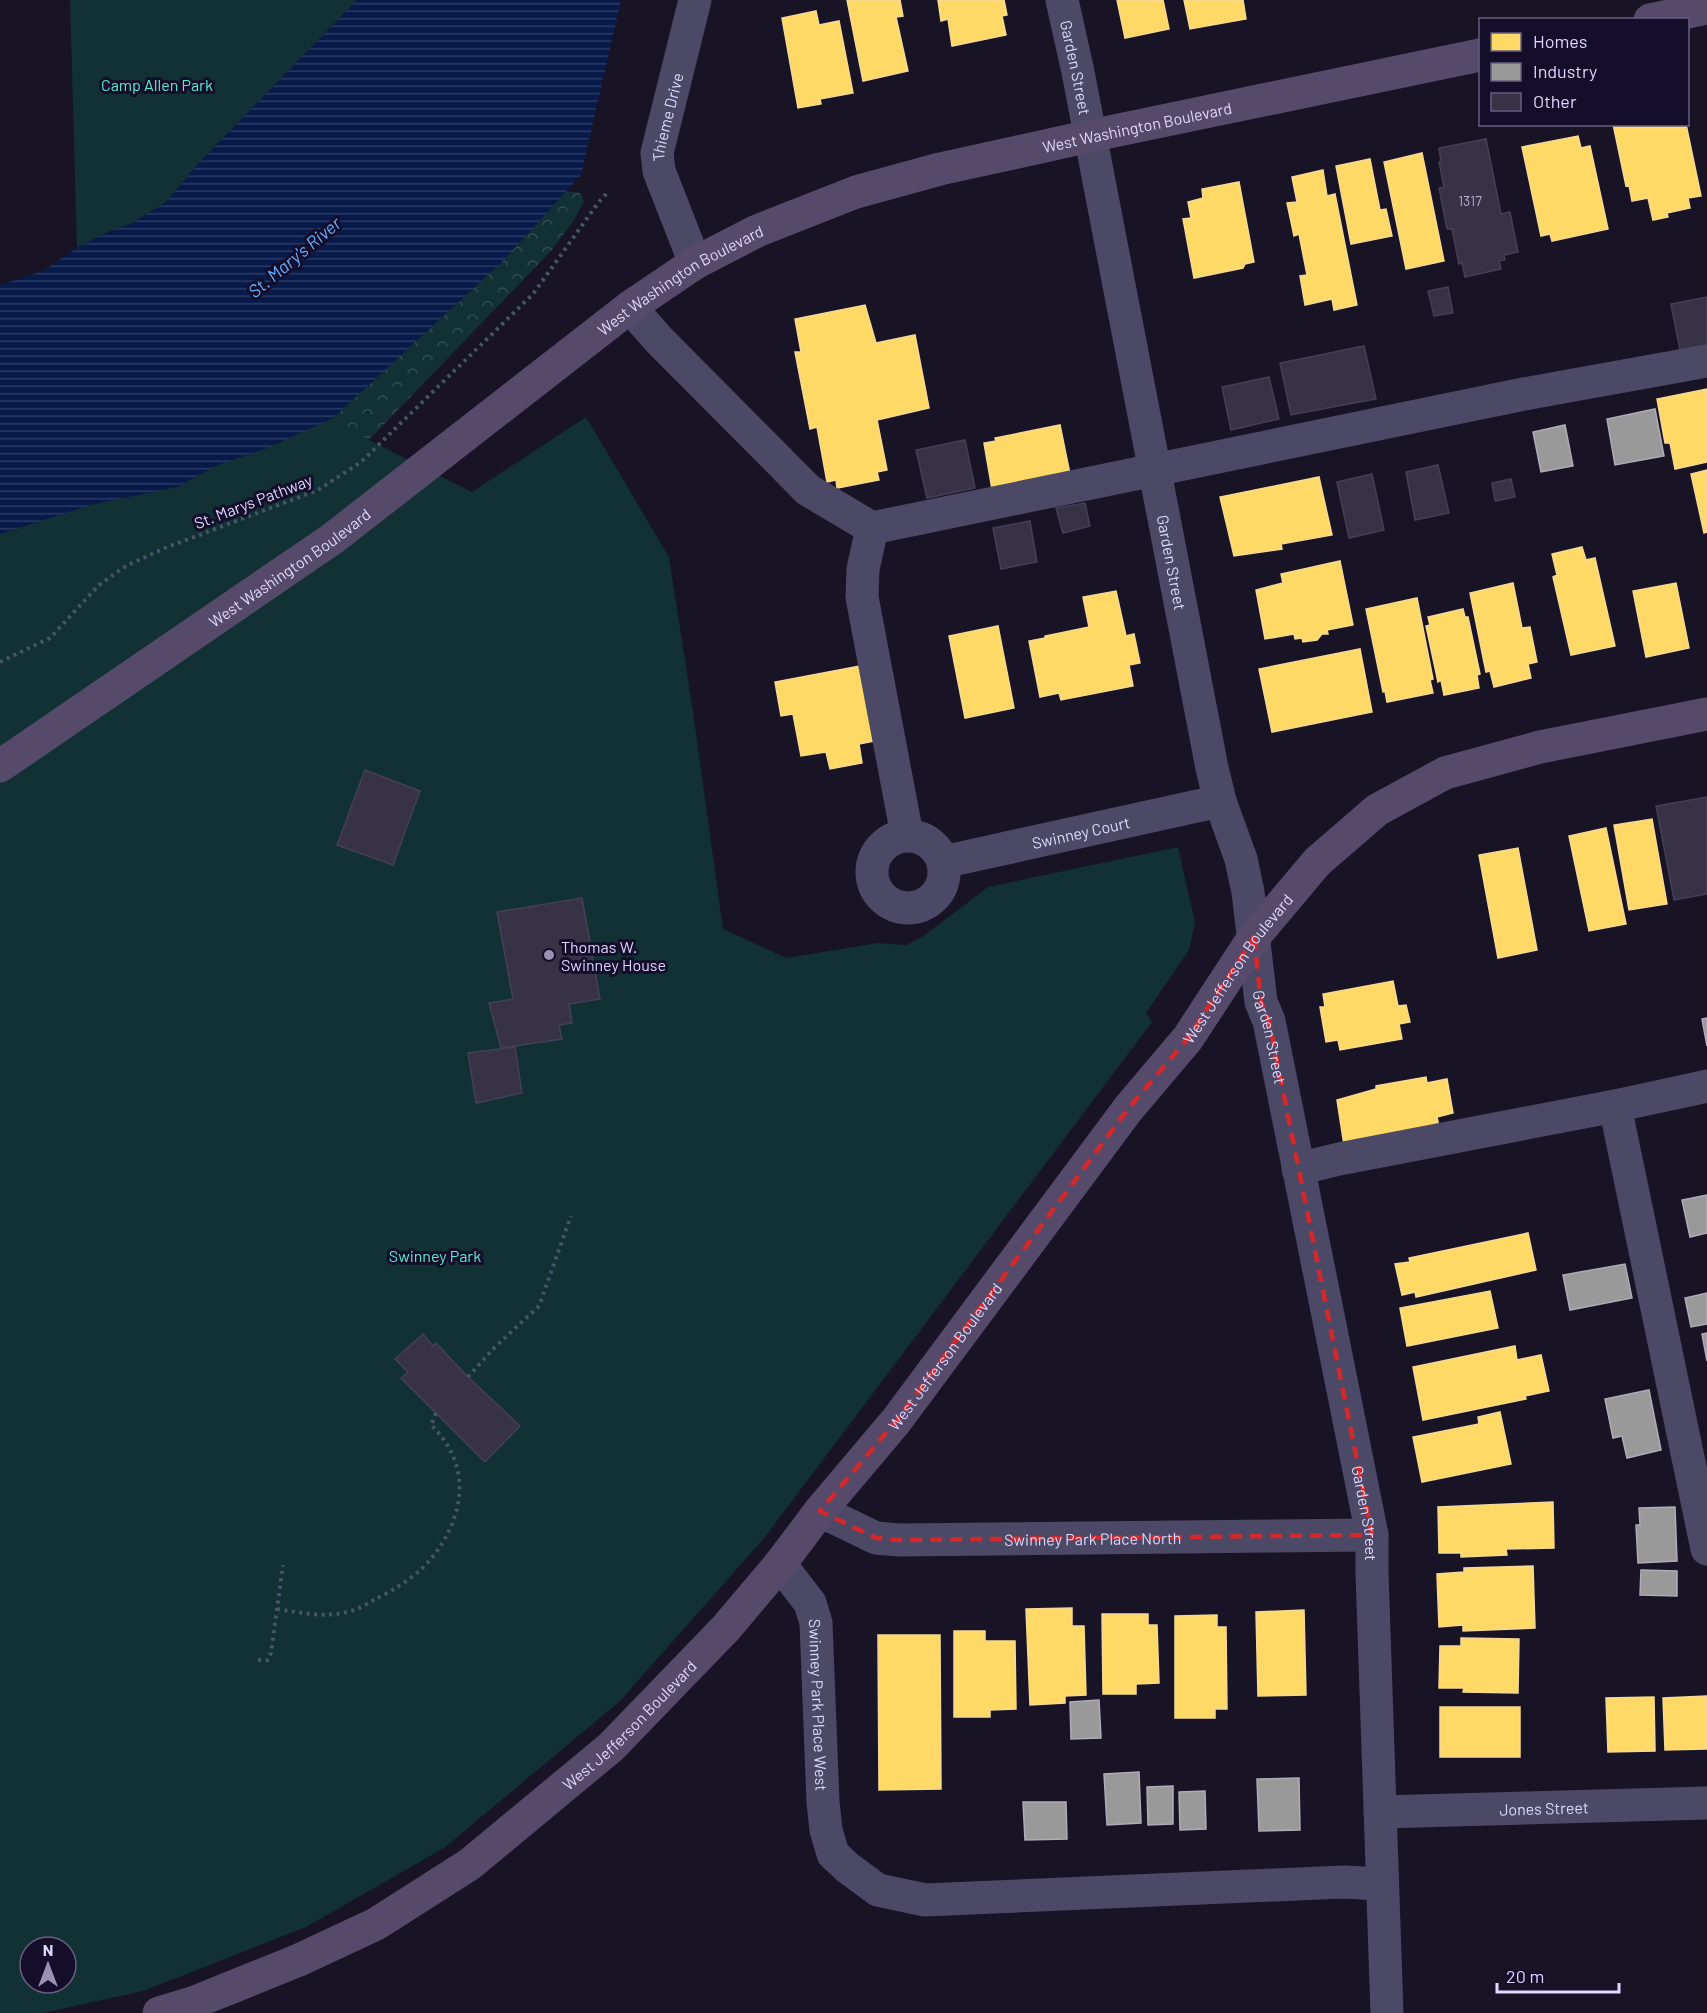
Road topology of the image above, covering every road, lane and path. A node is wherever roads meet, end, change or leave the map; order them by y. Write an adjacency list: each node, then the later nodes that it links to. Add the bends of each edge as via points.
1 (695, 0): 8 (street, Thieme Drive, via 657,153 659,171)
2 (1062, 0): 6 (street, Garden Street)
3 (1707, 8): 4 (main road)
4 (1660, 18)
5 (1479, 55): 6 (main road, West Washington Boulevard)
6 (1090, 136): 8 (main road, West Washington Boulevard, via 856,192 757,231); 11 (street, Garden Street)
7 (608, 192): 13 (path, St. Marys Pathway, via 533,294 362,462 318,490 126,566 99,585 50,638)
8 (694, 263): 9 (main road, West Washington Boulevard)
9 (630, 308): 12 (street, via 808,490); 15 (main road, West Washington Boulevard, via 332,539)
10 (1707, 361): 11 (street, via 1524,394)
11 (1156, 471): 12 (street); 16 (street, Garden Street)
12 (872, 528): 17 (street, via 863,569 862,597)
13 (0, 662)
14 (1707, 714): 19 (main road, West Jefferson Boulevard, via 1540,747 1445,773 1368,817 1317,862)
15 (0, 766)
16 (1220, 801): 18 (street, Swinney Court); 19 (street, Garden Street, via 1241,860)
17 (907, 835): 18 (street, via 930,843); 18 (street, via 884,843 876,853 871,876 881,897 902,908 926,904 942,886)
18 (943, 862)
19 (1254, 937): 22 (street, Garden Street, via 1261,1002 1269,1021); 26 (main road, West Jefferson Boulevard, via 1188,1038 1128,1109 896,1421)
20 (1707, 1086): 21 (street)
21 (1615, 1106): 22 (street); 28 (street)
22 (1298, 1169): 27 (street, Garden Street)
23 (571, 1216): 24 (path, via 539,1306)
24 (468, 1377)
25 (436, 1413): 31 (path, via 431,1425 451,1449 460,1485 458,1509 429,1562 393,1591 354,1610 324,1616)
26 (820, 1510): 27 (street, Swinney Park Place North, via 876,1538 899,1540); 29 (main road, West Jefferson Boulevard)
27 (1372, 1535): 34 (street, Garden Street)
28 (1707, 1549)
29 (780, 1564): 35 (street, Swinney Park Place West, via 810,1604 816,1623 823,1802 833,1854 878,1890 925,1900 1343,1882); 36 (main road, West Jefferson Boulevard, via 726,1628 611,1747 470,1864 376,1924 299,1960)
30 (284, 1565): 31 (path)
31 (277, 1609): 32 (path, via 271,1653 268,1660)
32 (258, 1660)
33 (1707, 1803): 34 (street, Jones Street)
34 (1380, 1812): 35 (street, Garden Street)
35 (1381, 1884): 37 (street, Garden Street)
36 (159, 2013)
37 (1387, 2013)

